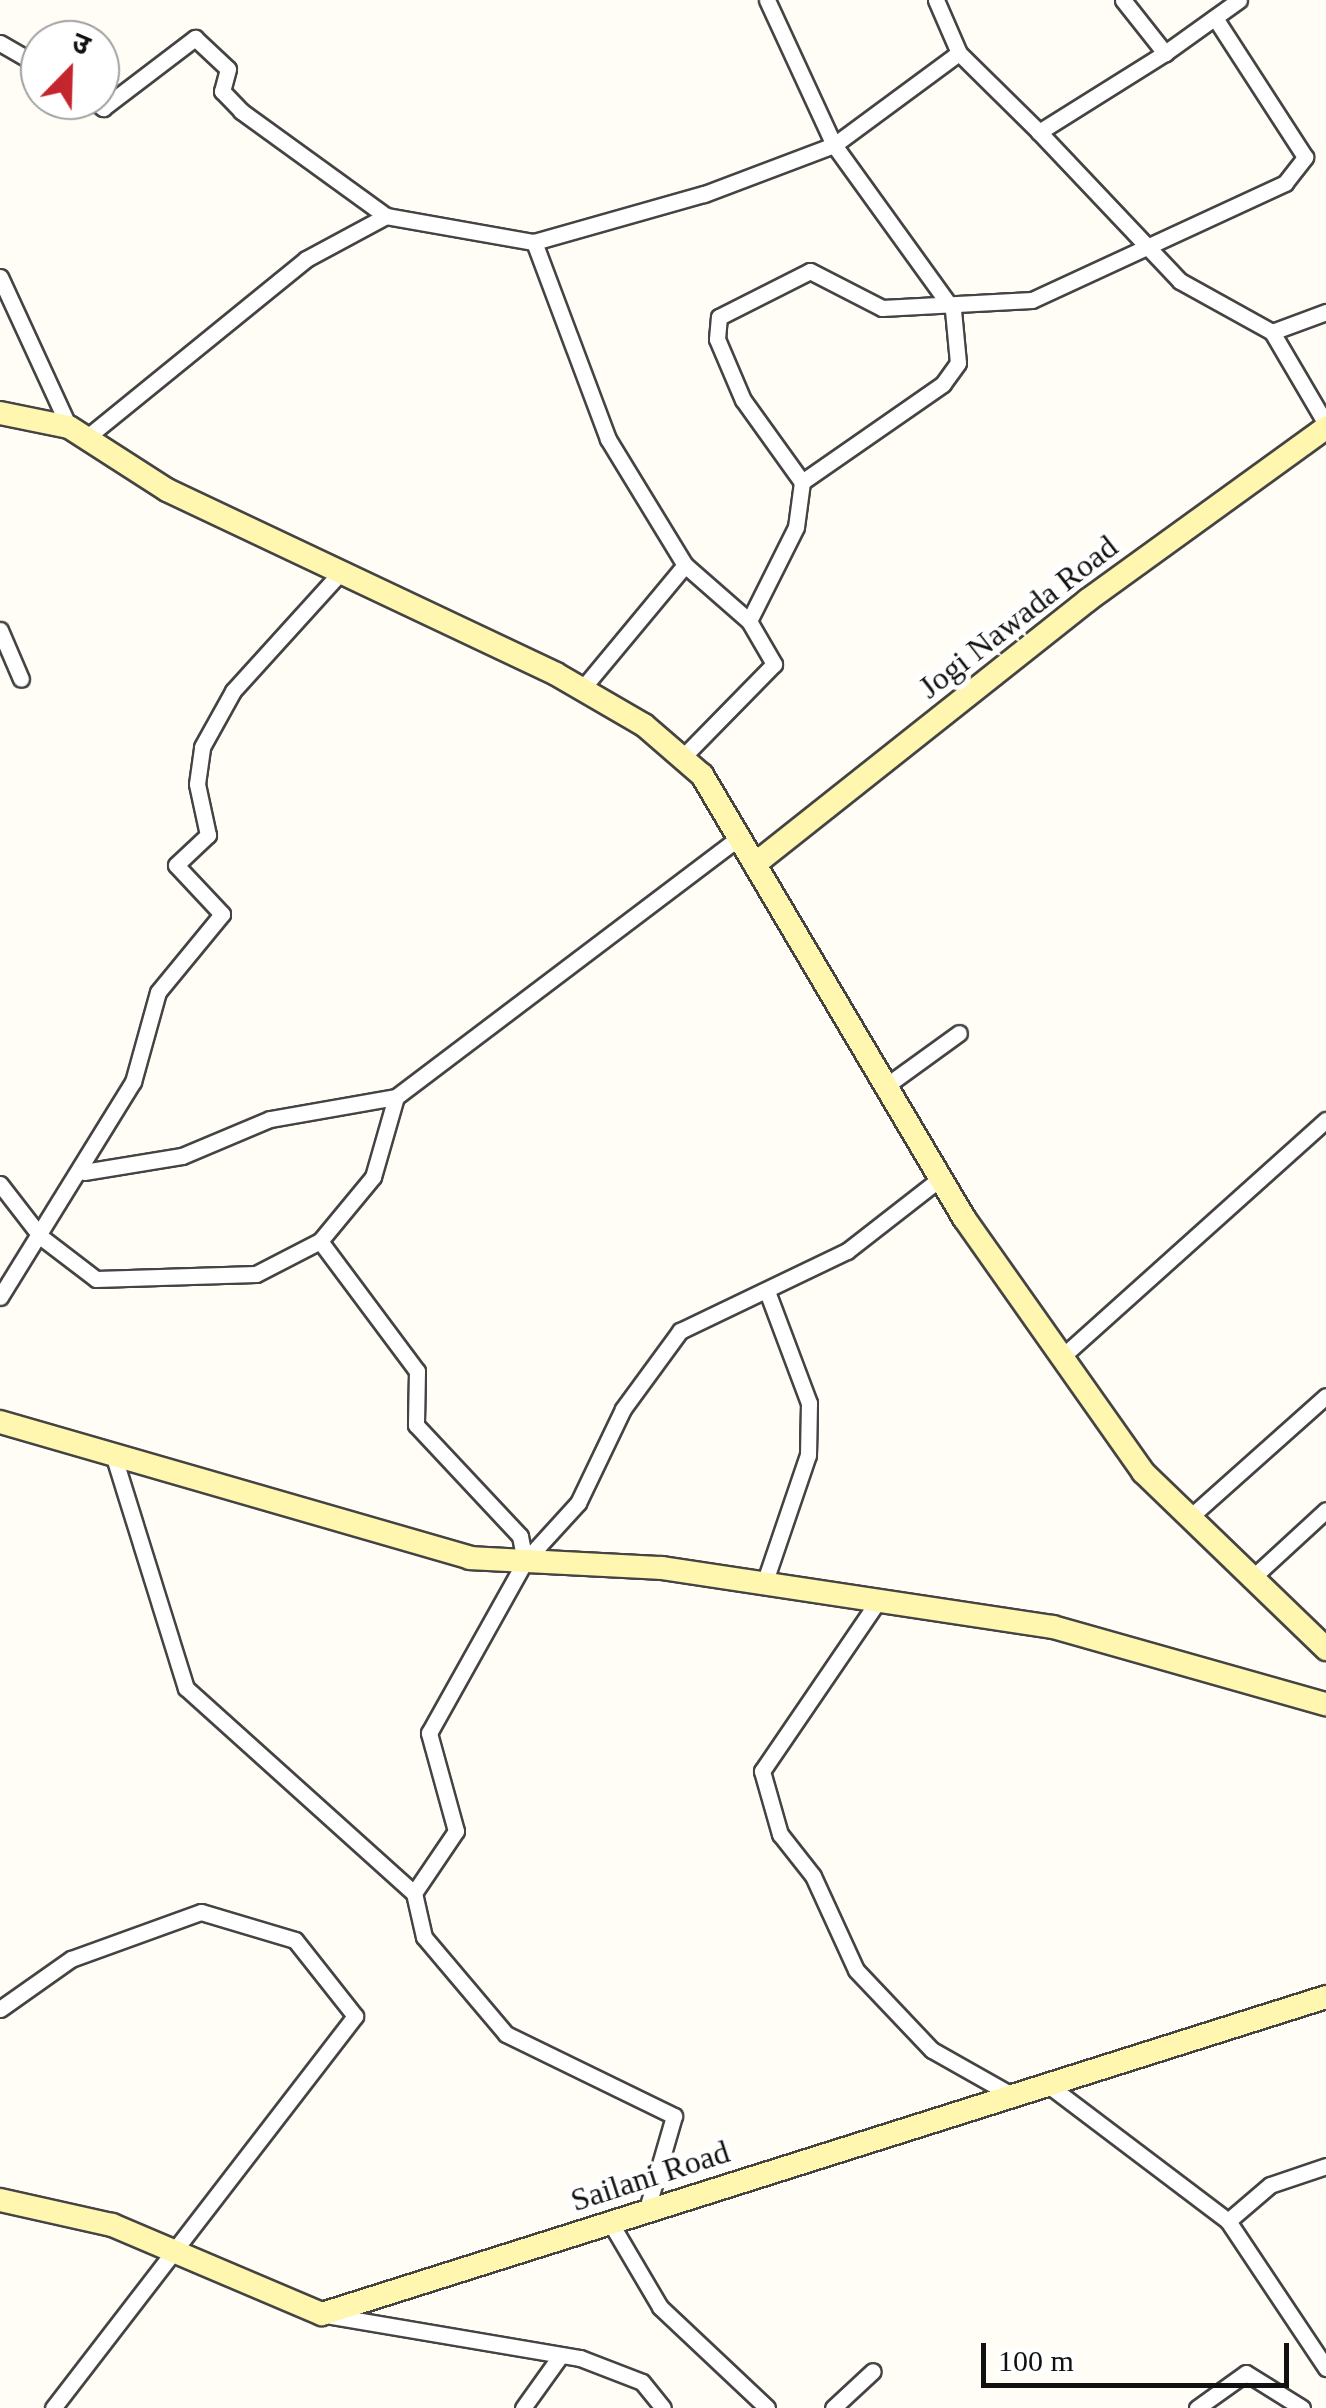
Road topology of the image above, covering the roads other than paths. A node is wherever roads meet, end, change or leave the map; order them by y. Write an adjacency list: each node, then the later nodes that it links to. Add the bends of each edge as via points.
1 (766, 0): 10 (street)
2 (936, 0): 7 (street)
3 (1123, 0): 6 (street)
4 (1239, 0): 5 (street)
5 (1215, 18): 6 (street); 13 (street, via 1305,157 1285,183)
6 (1165, 53): 9 (street)
7 (958, 54): 9 (street); 10 (street)
8 (120, 95): 11 (street, via 195,38 228,69 222,90 241,111)
9 (1039, 132): 13 (street)
10 (834, 145): 12 (street, via 704,194); 15 (street)
11 (386, 216): 12 (street); 20 (street, via 306,259)
12 (534, 242): 22 (street, via 608,439)
13 (1146, 245): 15 (street, via 1032,300); 17 (street, via 1180,281)
14 (0, 277): 20 (street)
15 (953, 310): 21 (street, via 958,363 942,384); 21 (street, via 882,308 810,271 719,317 717,339 743,400)
16 (1326, 312): 17 (street)
17 (1272, 332): 19 (street)
18 (0, 413): 20 (street)
19 (1326, 426): 30 (street, Jogi Nawada Road, via 1088,600)
20 (78, 432): 23 (street, via 168,490)
21 (802, 482): 24 (street, via 796,527)
22 (685, 566): 24 (street); 27 (street)
23 (342, 571): 27 (street); 35 (street, via 233,690 202,747 197,784 208,836 176,865 222,914 158,992 133,1082)
24 (749, 621): 28 (street, via 774,664)
25 (0, 630): 26 (street)
26 (21, 679)
27 (582, 690): 28 (street)
28 (682, 758): 29 (street)
29 (739, 838): 30 (street); 33 (street)
30 (754, 864): 32 (street)
31 (959, 1032): 32 (street)
32 (890, 1083): 36 (street)
33 (396, 1098): 35 (street, via 270,1119 182,1156); 39 (street, via 386,1153)
34 (1326, 1120): 42 (street)
35 (84, 1172): 38 (street)
36 (942, 1177): 41 (street, via 848,1250); 42 (street)
37 (0, 1184): 38 (street)
38 (41, 1238): 39 (street, via 96,1279 256,1274); 40 (street)
39 (320, 1241): 48 (street, via 417,1372 416,1425 520,1536)
40 (2, 1290)
41 (767, 1291): 48 (street, via 680,1331 623,1409 578,1504); 50 (street, via 809,1403 808,1455)
42 (1064, 1355): 47 (street, via 1143,1472)
43 (1326, 1396): 47 (street)
44 (0, 1422): 45 (street)
45 (113, 1454): 48 (street, via 470,1558); 54 (street, via 186,1688)
46 (1326, 1510): 49 (street)
47 (1189, 1518): 49 (street)
48 (525, 1561): 50 (street); 54 (street, via 430,1733 456,1831)
49 (1250, 1580): 52 (street)
50 (764, 1584): 51 (street)
51 (878, 1601): 53 (street, via 1053,1627); 58 (street, via 762,1771 780,1834 813,1876 856,1970 932,2050)
52 (1326, 1649)
53 (1326, 1704)
54 (414, 1893): 61 (street, via 424,1937 506,2034 674,2116)
55 (1326, 1997): 57 (street, Sailani Road)
56 (0, 2009): 64 (street, via 71,1959 201,1912 295,1940 355,2016)
57 (1047, 2084): 58 (street, Sailani Road); 62 (street)
58 (1012, 2095): 61 (street, Sailani Road)
59 (1326, 2166): 62 (street, via 1270,2185)
60 (0, 2200): 64 (street, via 112,2225)
61 (647, 2210): 63 (street, Sailani Road)
62 (1228, 2221): 67 (street)
63 (610, 2222): 65 (street, Sailani Road); 72 (street, via 660,2306)
64 (177, 2253): 65 (street); 69 (street)
65 (322, 2314): 66 (street)
66 (560, 2356): 70 (street); 71 (street, via 642,2382)
67 (1326, 2368)
68 (873, 2371): 73 (street)
69 (53, 2408)
70 (523, 2408)
71 (663, 2408)
72 (767, 2408)
73 (833, 2408)
74 (1198, 2408): 75 (street, via 1246,2372)
75 (1302, 2408)

